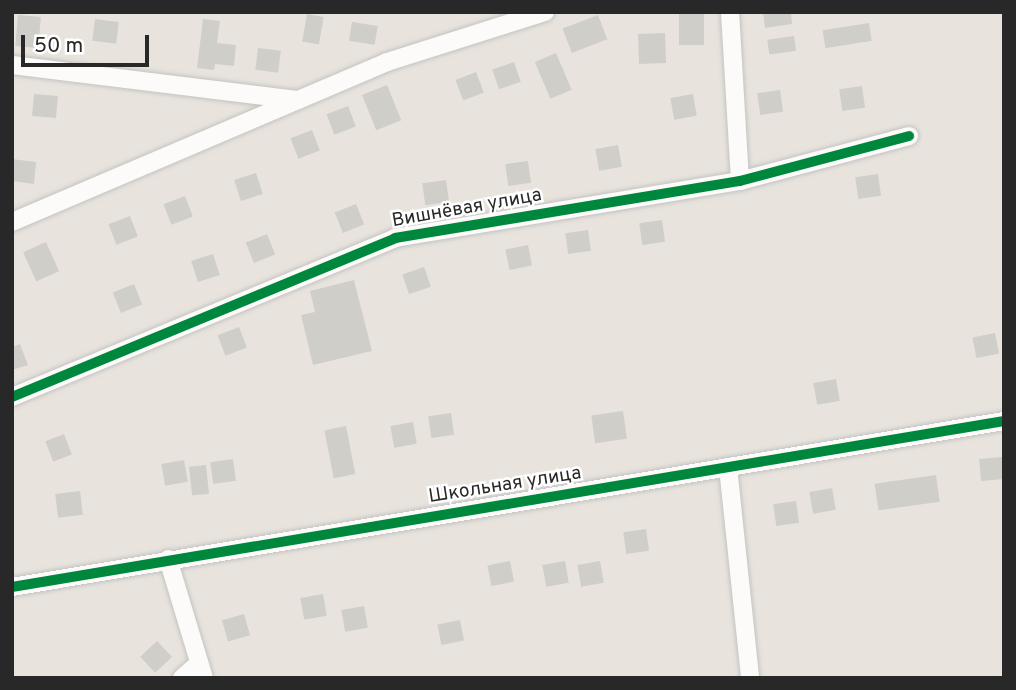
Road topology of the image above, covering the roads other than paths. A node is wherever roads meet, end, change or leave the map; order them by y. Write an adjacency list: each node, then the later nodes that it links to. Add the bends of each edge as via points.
1 (545, 12): 4 (street, via 387,62)
2 (730, 12): 6 (street)
3 (12, 65): 4 (street)
4 (297, 100): 7 (street)
5 (909, 136): 6 (street, Вишнёвая улица)
6 (740, 181): 8 (street, Вишнёвая улица, via 395,238)
7 (12, 222)
8 (12, 397)
9 (1004, 421): 10 (street, Школьная улица)
10 (728, 467): 11 (street, Школьная улица); 15 (street)
11 (168, 559): 12 (street, Школьная улица); 13 (street)
12 (12, 587)
13 (201, 670): 14 (street)
14 (182, 678)
15 (750, 678)

